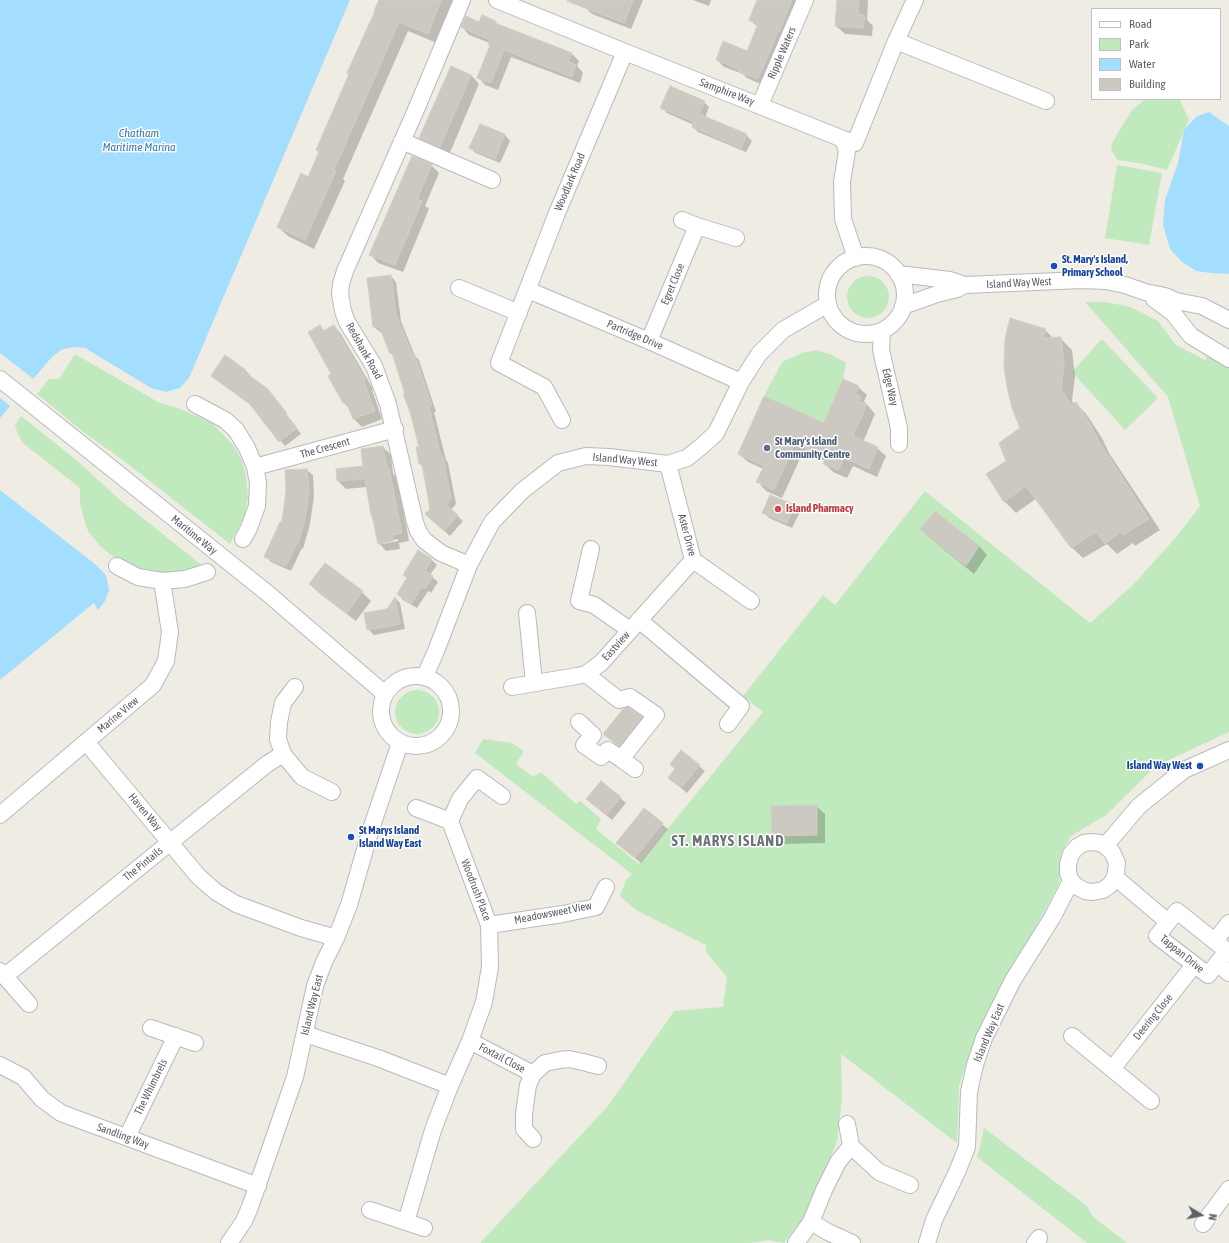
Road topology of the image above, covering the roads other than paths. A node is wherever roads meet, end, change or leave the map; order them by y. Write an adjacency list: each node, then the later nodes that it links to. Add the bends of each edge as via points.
1 (462, 0): 10 (street, Redshank Road)
2 (497, 0): 6 (street, Samphire Way)
3 (805, 0): 8 (street, Ripple Waters)
4 (915, 0): 5 (street)
5 (896, 41): 7 (street); 9 (street, via 855,143)
6 (625, 52): 8 (street, Samphire Way); 19 (street, Woodlark Road, via 557,213)
7 (1046, 101)
8 (760, 105): 9 (street, Samphire Way)
9 (843, 139): 15 (street, via 847,151 842,182 843,219)
10 (402, 141): 11 (street); 32 (street, Redshank Road, via 345,271 340,294 347,322 374,366)
11 (492, 180)
12 (682, 220): 13 (street)
13 (698, 226): 14 (street); 26 (street, Egret Close)
14 (736, 238)
15 (856, 258): 16 (street, via 868,256 879,259 890,265); 21 (street, via 836,270 827,292)
16 (898, 274): 17 (street, Island Way West, via 950,280); 22 (street, via 905,295)
17 (965, 285): 20 (street, Island Way West, via 1093,280 1118,283); 22 (street, Island Way West)
18 (459, 288): 23 (street)
19 (528, 290): 23 (street, Woodlark Road); 26 (street, Partridge Drive)
20 (1145, 292): 24 (street, Island Way West, via 1202,306); 27 (street, Island Way West, via 1169,309 1191,336)
21 (828, 304): 25 (street, via 839,324 849,330 860,334); 29 (street, Island Way West, via 783,330 759,354)
22 (903, 306): 25 (street, via 892,325)
23 (518, 313): 31 (street, Woodlark Road, via 499,363 544,387)
24 (1229, 320)
25 (882, 331): 33 (street, Edge Way, via 882,350 899,428)
26 (649, 341): 29 (street, Partridge Drive)
27 (1229, 359)
28 (0, 379): 51 (street, Maritime Way, via 266,592)
29 (741, 382): 34 (street, Island Way West, via 716,433 687,458)
30 (195, 404): 35 (street, via 225,420 236,430)
31 (562, 420)
32 (395, 429): 35 (street, The Crescent); 39 (street, Redshank Road, via 418,530 424,540 441,553)
33 (899, 444)
34 (668, 464): 38 (street, Aster Drive); 39 (street, Island Way West, via 586,456 558,463 522,491 492,522)
35 (255, 467): 36 (street, via 258,483 257,506)
36 (244, 539)
37 (591, 549): 45 (street, via 579,601 594,605)
38 (692, 560): 43 (street, Aster Drive); 45 (street, Eastview)
39 (469, 565): 47 (street, Island Way West)
40 (117, 566): 42 (street, via 138,577)
41 (207, 572): 42 (street, via 185,580)
42 (162, 581): 54 (street, Marine View, via 170,632 166,660 153,685)
43 (751, 601)
44 (527, 613): 48 (street)
45 (635, 625): 46 (street, Eastview, via 601,663); 53 (street, via 741,706)
46 (586, 674): 48 (street, Eastview); 58 (street, via 619,700 630,697 656,715)
47 (425, 676): 51 (street, via 413,675 402,678); 55 (street, via 444,689 451,712 449,723 434,741 423,746)
48 (534, 683): 50 (street, Eastview)
49 (295, 687): 57 (street, via 283,703 279,722 278,740)
50 (512, 687)
51 (385, 694): 55 (street, via 381,705 382,722 391,736)
52 (579, 722): 58 (street, via 593,735 584,745 601,757 608,750)
53 (728, 724)
54 (86, 742): 63 (street, Marine View); 65 (street, Haven Way)
55 (400, 743): 73 (street, Island Way East, via 370,832 350,905)
56 (1229, 750): 66 (street, via 1184,770 1139,806)
57 (283, 754): 60 (street, via 302,777); 65 (street, The Pintails, via 267,764)
58 (621, 759): 59 (street)
59 (635, 769)
60 (332, 792)
61 (502, 796): 64 (street, via 477,778 460,799)
62 (416, 808): 64 (street)
63 (0, 815)
64 (450, 821): 72 (street, Woodrush Place)
65 (170, 843): 73 (street, Haven Way, via 198,876 216,892 236,904); 77 (street, The Pintails)
66 (1105, 846): 67 (street, via 1112,852 1117,863); 68 (street, via 1092,842 1084,843 1075,849 1068,864)
67 (1115, 877): 68 (street, via 1103,890 1093,892 1085,891); 70 (street, Tappan Drive)
68 (1071, 881): 106 (street, Island Way East, via 1052,918 1013,980 984,1038 969,1092 967,1147 934,1220)
69 (606, 887): 72 (street, Meadowsweet View, via 596,907)
70 (1168, 922): 74 (street, Tappan Drive, via 1177,911); 75 (street, Tappan Drive, via 1157,936)
71 (1229, 923): 74 (street)
72 (489, 925): 83 (street, Woodrush Place, via 490,967 484,1002)
73 (336, 938): 80 (street, Island Way East, via 315,986)
74 (1215, 941): 76 (street, Tappan Drive, via 1227,951)
75 (1194, 966): 76 (street, Tappan Drive, via 1208,975); 87 (street, Deering Close)
76 (1223, 968)
77 (2, 973): 78 (street, The Pintails)
78 (29, 1004)
79 (152, 1028): 81 (street)
80 (305, 1034): 89 (street, via 378,1058); 96 (street, Island Way East, via 295,1077)
81 (176, 1036): 84 (street); 92 (street, The Whimbrels)
82 (1072, 1036): 87 (street)
83 (470, 1041): 88 (street, Foxtail Close); 89 (street, Woodrush Place)
84 (195, 1043)
85 (0, 1066): 92 (street, Sandling Way, via 23,1077 42,1099 61,1113)
86 (598, 1066): 88 (street, Foxtail Close, via 569,1059 560,1060 545,1063)
87 (1112, 1069): 90 (street)
88 (533, 1074): 93 (street, Foxtail Close, via 528,1085 524,1114 524,1129)
89 (450, 1086): 99 (street, Woodrush Place, via 431,1137)
90 (1151, 1101)
91 (848, 1124): 94 (street)
92 (127, 1137): 96 (street, Sandling Way)
93 (533, 1139)
94 (851, 1146): 95 (street, via 879,1172); 100 (street, via 838,1162)
95 (910, 1185)
96 (258, 1186): 103 (street, Island Way East, via 244,1221)
97 (1229, 1189): 101 (street)
98 (370, 1210): 99 (street)
99 (406, 1222): 102 (street)
100 (811, 1222): 104 (street); 105 (street)
101 (1203, 1224)
102 (424, 1228)
103 (229, 1243)
104 (796, 1243)
105 (852, 1243)
106 (927, 1243)

